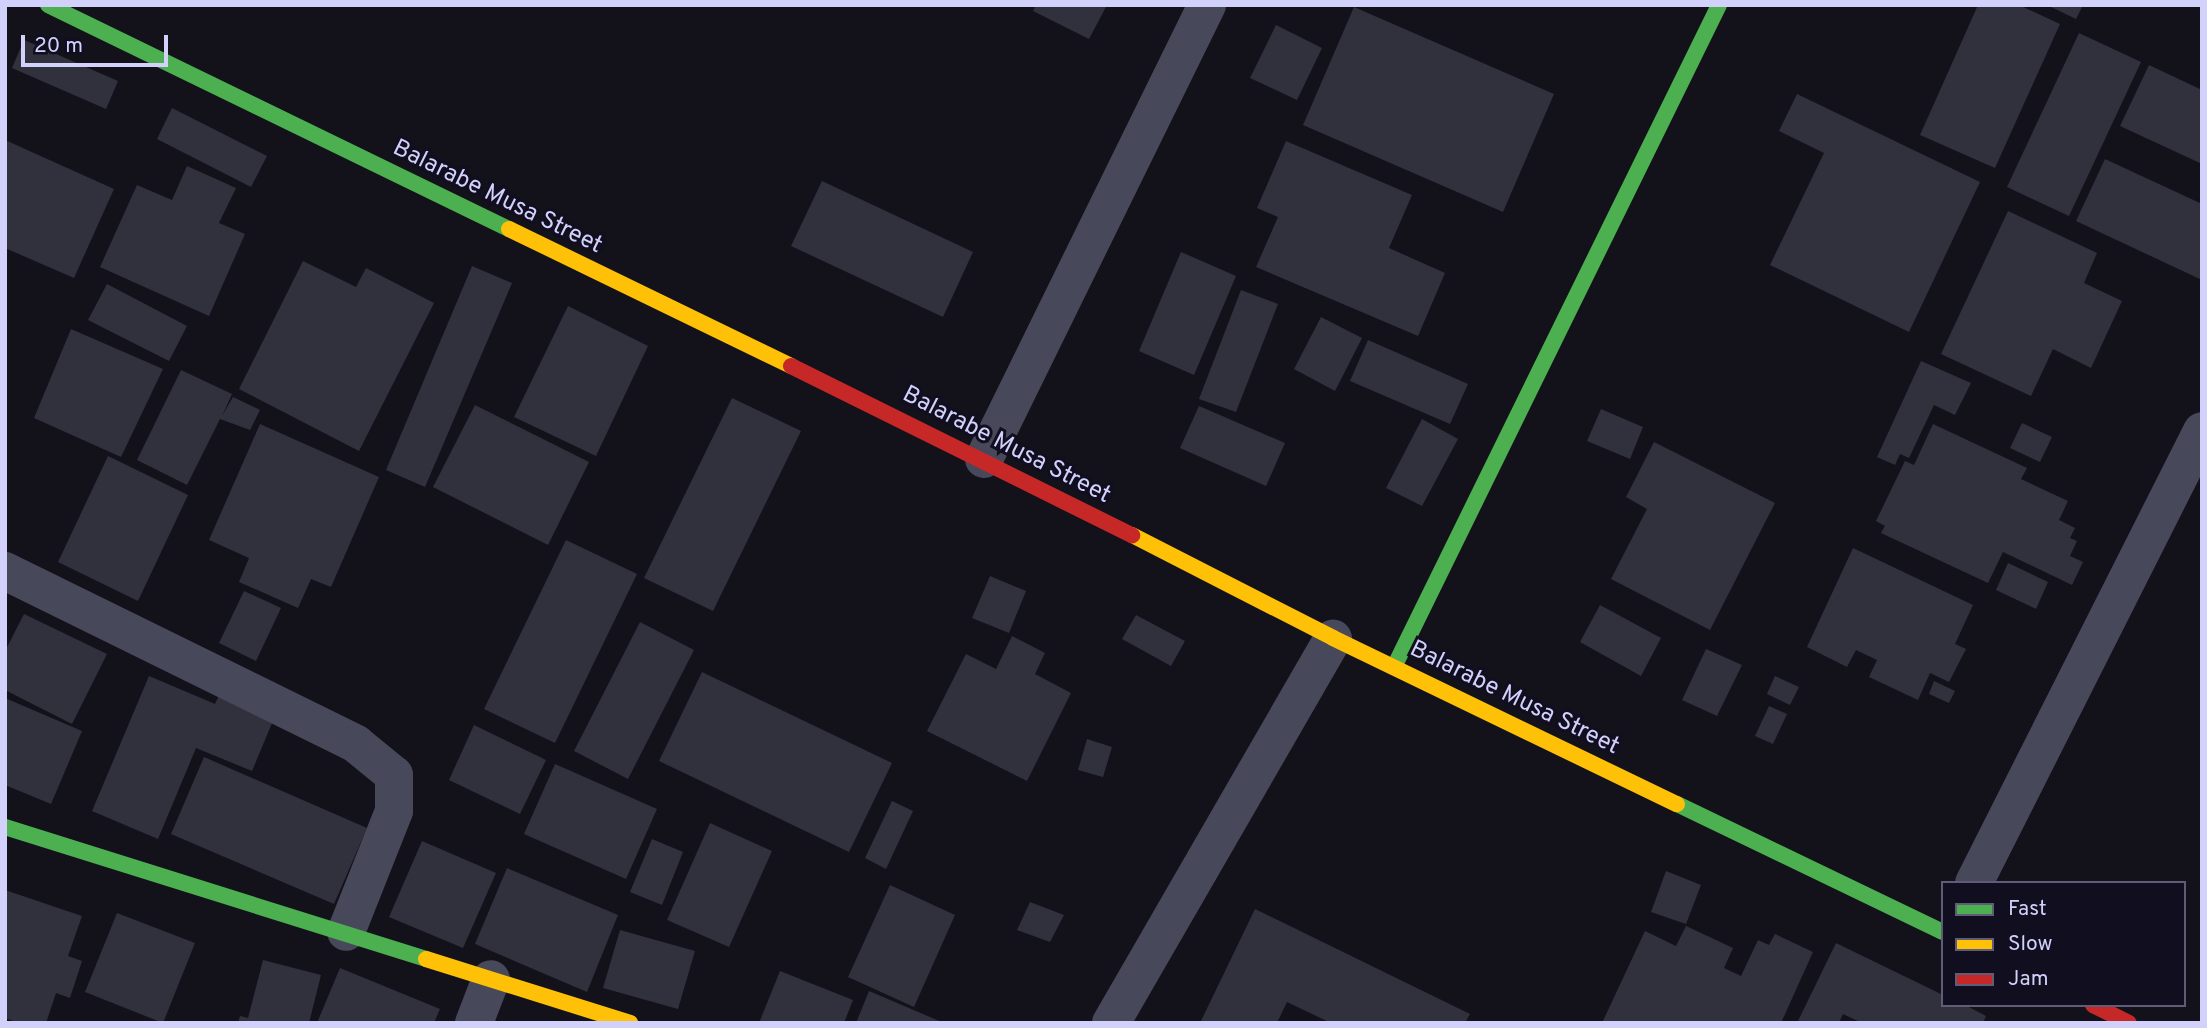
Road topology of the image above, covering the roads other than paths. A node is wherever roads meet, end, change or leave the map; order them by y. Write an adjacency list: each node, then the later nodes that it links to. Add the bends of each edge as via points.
1 (48, 5): 5 (street, Balarabe Musa Street)
2 (1207, 5): 5 (street)
3 (1719, 5): 8 (street)
4 (2202, 431): 10 (street)
5 (984, 459): 7 (street, Balarabe Musa Street)
6 (5, 571): 12 (street, via 356,744 394,775 394,811)
7 (1332, 638): 8 (street, Balarabe Musa Street); 17 (street)
8 (1394, 667): 11 (street, Balarabe Musa Street)
9 (5, 827): 12 (street)
10 (1975, 881)
11 (1941, 931)
12 (346, 932): 13 (street)
13 (491, 978): 15 (street); 16 (street)
14 (2097, 1007): 18 (street)
15 (474, 1023)
16 (630, 1023)
17 (1111, 1023)
18 (2129, 1023)

